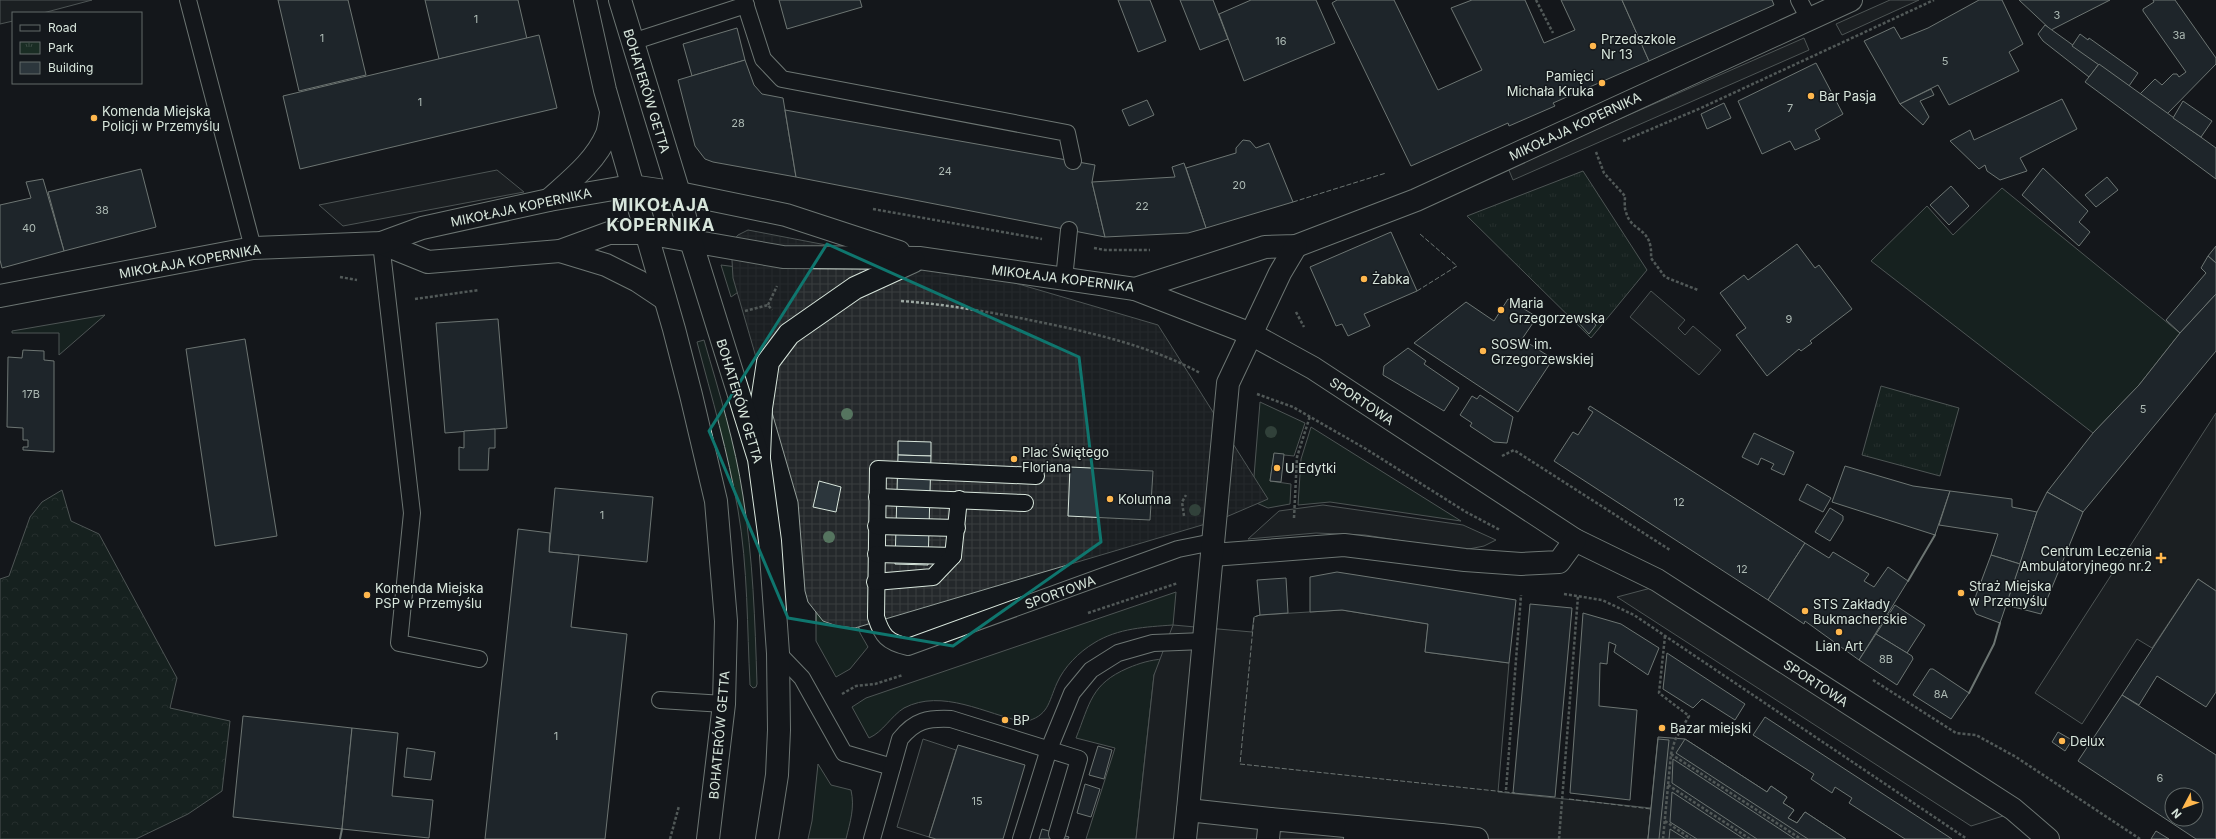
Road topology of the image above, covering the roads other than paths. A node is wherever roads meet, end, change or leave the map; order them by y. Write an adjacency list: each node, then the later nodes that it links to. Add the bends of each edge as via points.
1 (188, 0): 19 (lane)
2 (586, 0): 9 (street, BOHATERÓW GETTA)
3 (620, 0): 8 (street, BOHATERÓW GETTA)
4 (1799, 0): 7 (lane)
5 (1851, 0): 7 (street, MIKOŁAJA KOPERNIKA)
6 (745, 3): 8 (lane); 10 (lane, via 763,59 782,79 1067,133)
7 (1809, 19): 18 (street, MIKOŁAJA KOPERNIKA, via 1416,200)
8 (632, 42): 12 (street, BOHATERÓW GETTA)
9 (611, 113): 11 (street, BOHATERÓW GETTA); 13 (street, via 607,134 599,149 574,178)
10 (1073, 161)
11 (631, 186): 12 (street, MIKOŁAJA KOPERNIKA); 13 (street, MIKOŁAJA KOPERNIKA); 14 (street, BOHATERÓW GETTA)
12 (679, 193): 16 (street, BOHATERÓW GETTA); 21 (street, MIKOŁAJA KOPERNIKA, via 786,215)
13 (549, 200): 17 (street, MIKOŁAJA KOPERNIKA, via 422,228)
14 (646, 234): 16 (street, MIKOŁAJA KOPERNIKA); 20 (street, MIKOŁAJA KOPERNIKA, via 609,233); 25 (street, BOHATERÓW GETTA)
15 (1068, 237): 22 (lane)
16 (691, 241): 21 (street, MIKOŁAJA KOPERNIKA, via 783,257); 27 (street, BOHATERÓW GETTA)
17 (381, 243): 19 (street, MIKOŁAJA KOPERNIKA); 20 (street, MIKOŁAJA KOPERNIKA, via 428,262); 41 (lane, via 412,512 399,642)
18 (1296, 246): 23 (street, MIKOŁAJA KOPERNIKA, via 1265,247); 26 (street)
19 (253, 248): 24 (street, MIKOŁAJA KOPERNIKA)
20 (560, 251): 25 (street, MIKOŁAJA KOPERNIKA, via 606,265 638,281)
21 (919, 258): 22 (street, MIKOŁAJA KOPERNIKA); 27 (street, via 855,288 789,334 768,362 761,408)
22 (1064, 279): 23 (street, MIKOŁAJA KOPERNIKA)
23 (1135, 289): 26 (street, SPORTOWA)
24 (0, 296)
25 (665, 299): 43 (street, BOHATERÓW GETTA, via 716,501 726,621)
26 (1251, 334): 34 (street, SPORTOWA, via 1313,368); 35 (street, via 1228,383)
27 (759, 459): 40 (street, BOHATERÓW GETTA, via 770,541)
28 (1036, 476): 29 (lane, via 878,469)
29 (876, 497): 30 (lane); 32 (lane)
30 (959, 499): 31 (lane); 33 (lane)
31 (1024, 503)
32 (876, 526): 33 (lane); 36 (lane)
33 (957, 528): 37 (lane)
34 (1575, 540): 35 (street, SPORTOWA, via 1559,562 1521,564 1344,545 1293,549); 51 (street, SPORTOWA, via 1657,580 2013,809)
35 (1212, 549): 38 (lane, SPORTOWA, via 1178,549 908,647 894,644 881,633 876,617); 39 (street)
36 (876, 554): 37 (lane); 38 (lane)
37 (953, 556): 38 (lane, via 933,577)
38 (875, 582)
39 (1204, 641): 44 (lane, via 1153,643 1118,653 1091,670 1072,693); 46 (street)
40 (778, 653): 45 (lane, via 802,678 844,753); 53 (street, BOHATERÓW GETTA, via 777,775)
41 (479, 658)
42 (660, 700): 43 (lane)
43 (724, 704): 52 (street, BOHATERÓW GETTA)
44 (1049, 749): 45 (lane, via 951,719 934,718 908,728 900,739); 49 (lane, via 1079,759); 55 (lane)
45 (892, 767): 54 (lane)
46 (1188, 810): 47 (street); 56 (street)
47 (1269, 829): 48 (street)
48 (1356, 833): 50 (street)
49 (1057, 834)
50 (1441, 837): 57 (street)
51 (2041, 837)
52 (708, 839)
53 (767, 839)
54 (872, 839)
55 (1021, 839)
56 (1185, 839)
57 (1477, 839)

